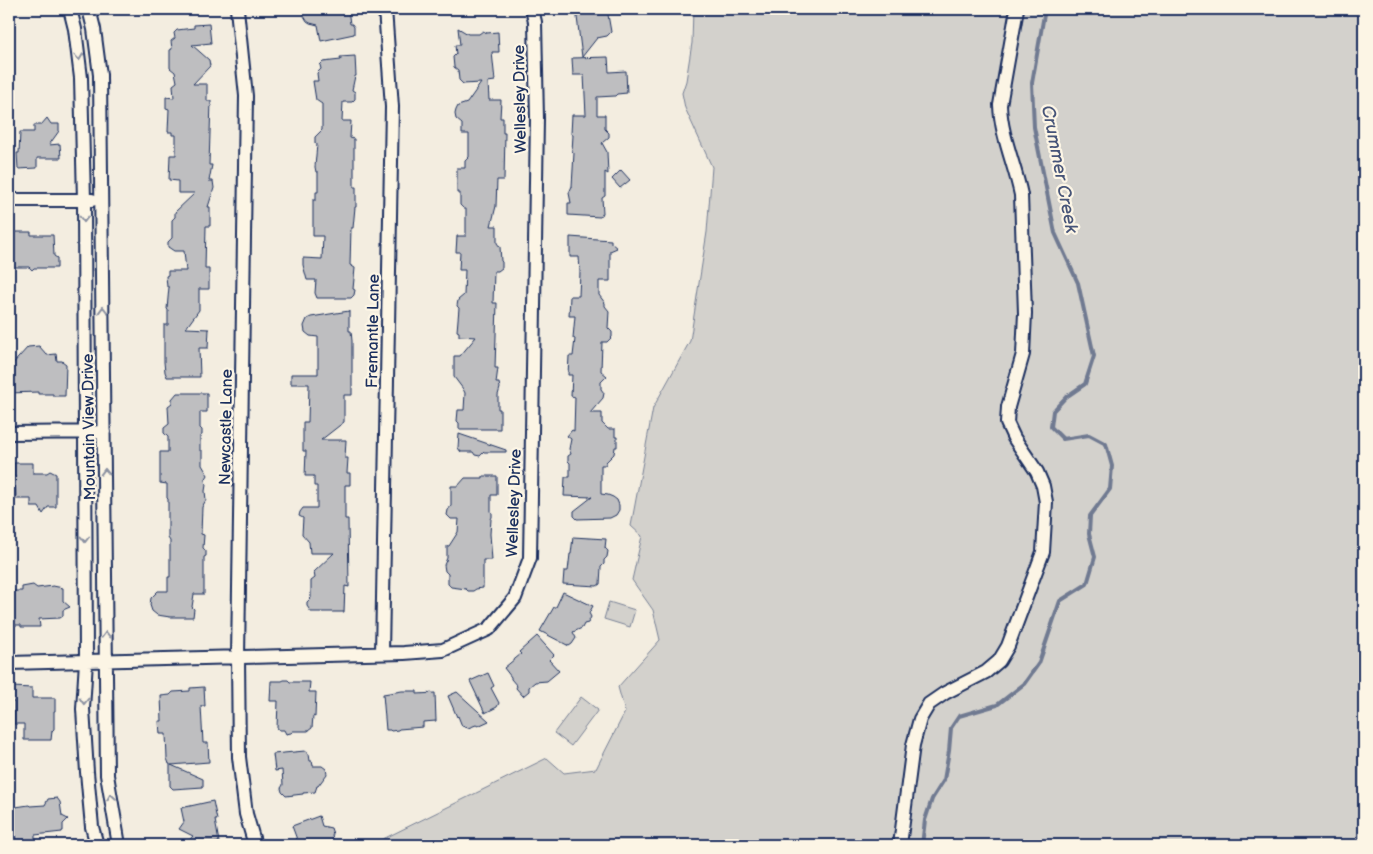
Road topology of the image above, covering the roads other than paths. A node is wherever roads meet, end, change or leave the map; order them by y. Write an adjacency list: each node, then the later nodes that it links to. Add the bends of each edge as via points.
1 (70, 9): 9 (street, Mountain View Drive, one-way to 9, via 81,78)
2 (88, 9): 7 (street, Mountain View Drive, via 100,75)
3 (237, 9): 14 (street, Newcastle Lane, via 246,96)
4 (385, 9): 13 (street, Fremantle Lane, via 392,107)
5 (532, 9): 13 (street, Wellesley Drive, via 537,119 530,558 515,598 489,629 443,650)
6 (1017, 9): 21 (street, via 1000,105 1021,195 1026,313 1023,354 1008,407 1007,423 1038,472 1043,486 1046,502 1043,552 1008,646 999,661 986,672 929,704 920,719 913,744)
7 (102, 199): 9 (street); 11 (street, Mountain View Drive, one-way to 7)
8 (9, 200): 9 (street)
9 (84, 200): 10 (street, Mountain View Drive, one-way to 10)
10 (84, 432): 11 (street); 12 (street); 16 (street, Mountain View Drive, one-way to 16)
11 (104, 432): 15 (street, Mountain View Drive, one-way to 11)
12 (9, 433)
13 (382, 653): 14 (street, Wellesley Drive)
14 (238, 658): 15 (street, Wellesley Drive); 20 (street, Newcastle Lane, via 239,758 246,814)
15 (106, 660): 16 (street, Wellesley Drive); 19 (street, Mountain View Drive, one-way to 15, via 107,775)
16 (86, 661): 17 (street, Wellesley Drive); 18 (street, Mountain View Drive, one-way to 18, via 83,709 92,827)
17 (9, 663)
18 (97, 845)
19 (119, 845)
20 (255, 845)
21 (900, 845)

